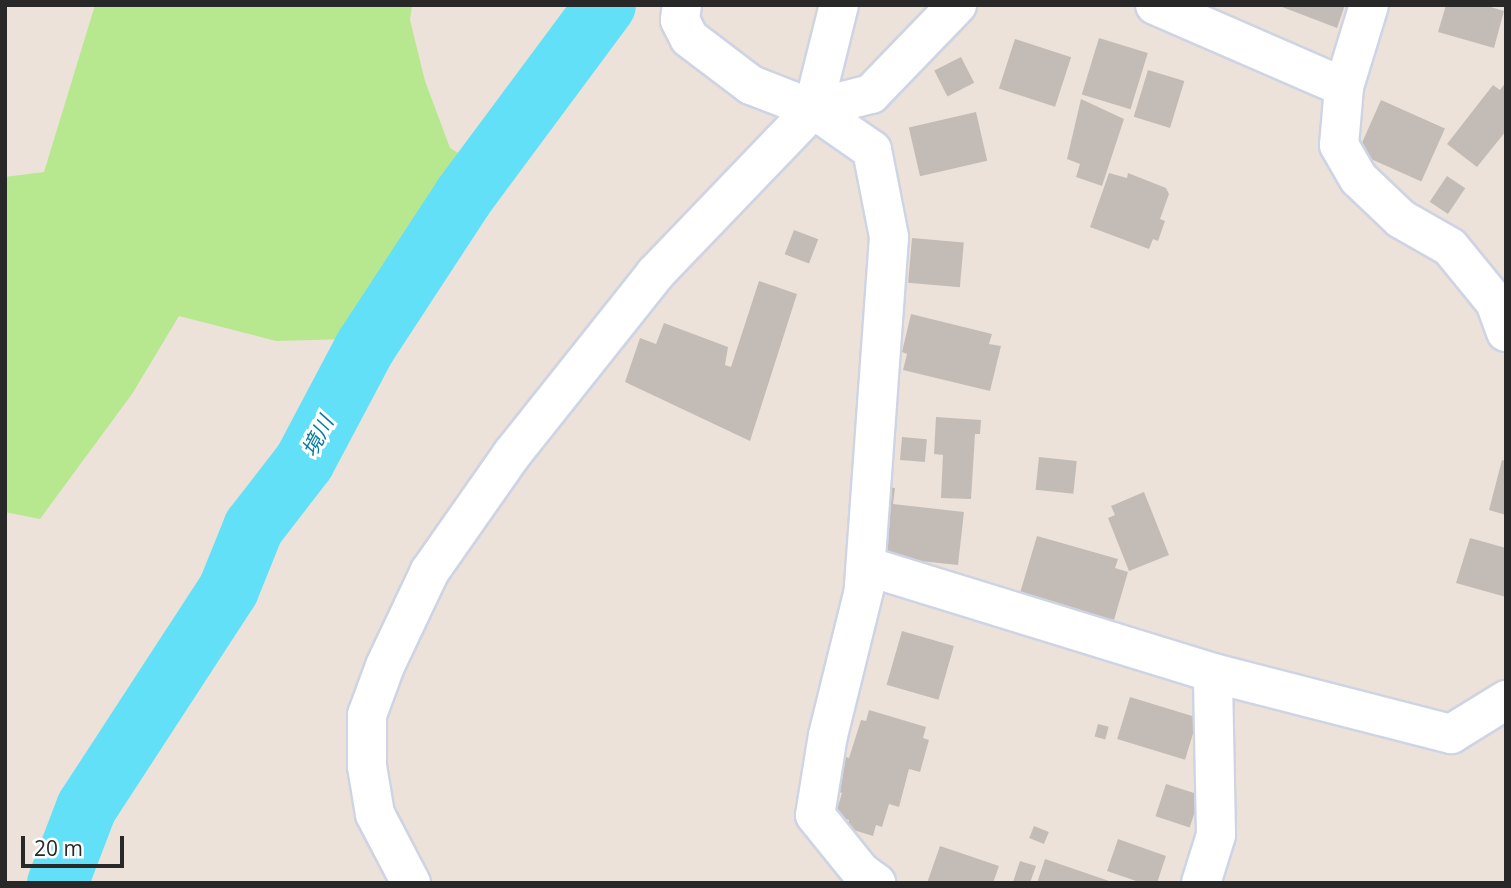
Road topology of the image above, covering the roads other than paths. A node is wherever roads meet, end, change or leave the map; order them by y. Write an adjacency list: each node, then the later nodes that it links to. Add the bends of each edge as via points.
1 (682, 5): 7 (street, via 680,20 689,38 751,85)
2 (839, 5): 7 (street)
3 (957, 5): 7 (street, via 871,94)
4 (1155, 5): 6 (street)
5 (1369, 5): 6 (street)
6 (1344, 87): 8 (street, via 1339,145 1359,179 1401,219 1450,247 1495,302)
7 (813, 109): 9 (street, via 872,150 889,237); 12 (street, via 655,274 512,454 430,571 367,715 375,814)
8 (1506, 332)
9 (866, 566): 10 (street); 13 (street, via 815,815 861,872)
10 (1213, 673): 11 (street, via 1451,734); 14 (street, via 1216,835)
11 (1506, 700)
12 (411, 883)
13 (876, 883)
14 (1200, 883)

